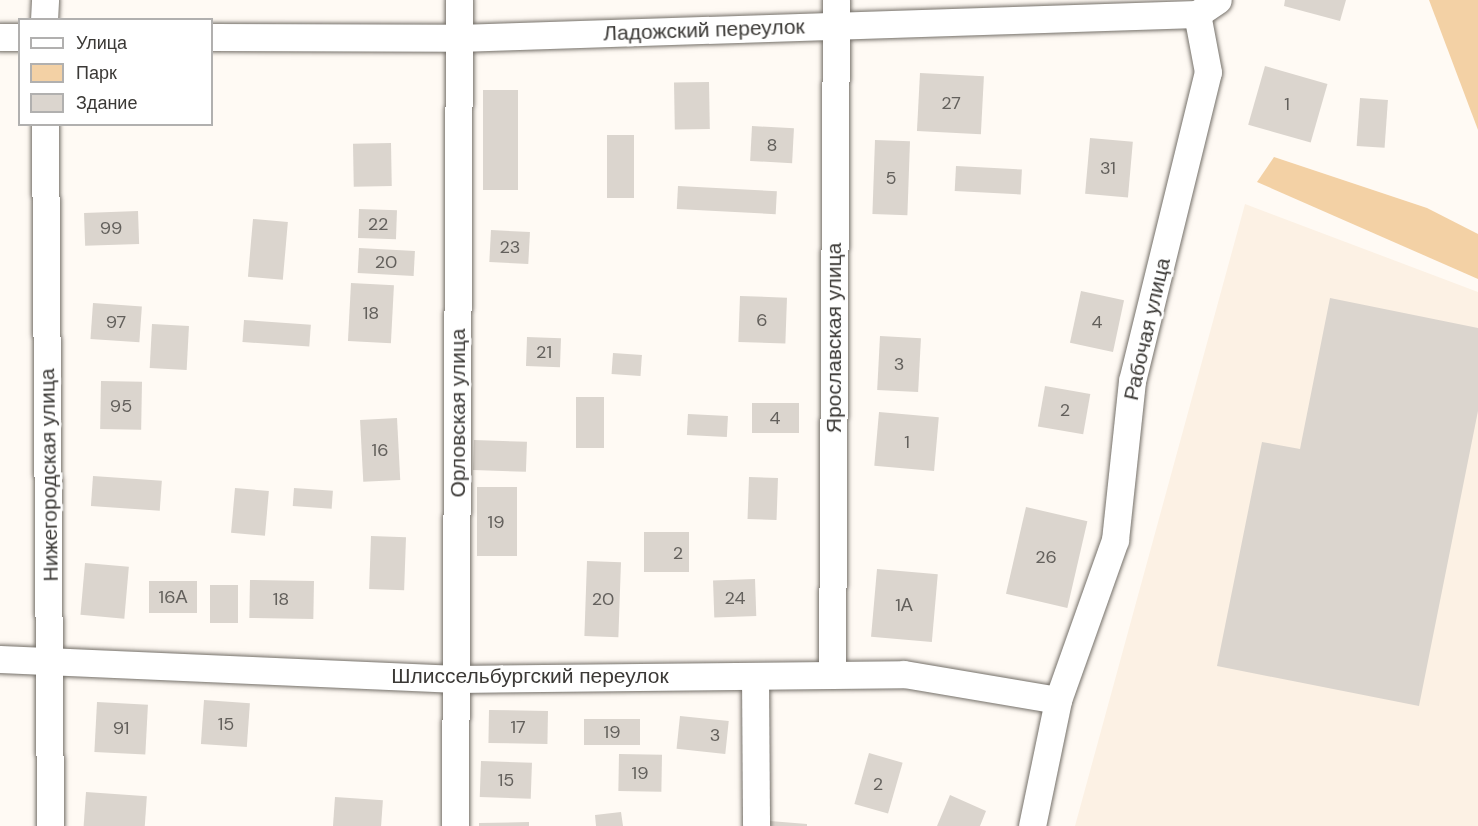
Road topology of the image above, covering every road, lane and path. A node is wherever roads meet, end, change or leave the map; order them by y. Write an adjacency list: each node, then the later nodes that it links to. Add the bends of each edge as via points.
1 (45, 0): 5 (street)
2 (459, 0): 9 (street, Орловская улица)
3 (1207, 7): 4 (street, Ладожский переулок); 16 (street, Рабочая улица, via 1208,72 1132,381 1115,540)
4 (836, 13): 9 (street, Ладожский переулок); 13 (street, Ярославская улица)
5 (44, 18)
6 (0, 37): 7 (street)
7 (18, 37)
8 (213, 37): 9 (street, Ладожский переулок)
9 (459, 38): 15 (street, Орловская улица)
10 (45, 126): 12 (street, Нижегородская улица)
11 (0, 659): 12 (street, Шлиссельбургский переулок)
12 (51, 661): 15 (street, Шлиссельбургский переулок); 17 (street, Нижегородская улица)
13 (832, 675): 14 (street, Шлиссельбургский переулок); 16 (street, Шлиссельбургский переулок, via 904,674)
14 (755, 676): 15 (street, Шлиссельбургский переулок); 19 (street)
15 (458, 679): 18 (street, Орловская улица)
16 (1058, 700): 20 (street, Рабочая улица)
17 (50, 826)
18 (455, 826)
19 (756, 826)
20 (1032, 826)

